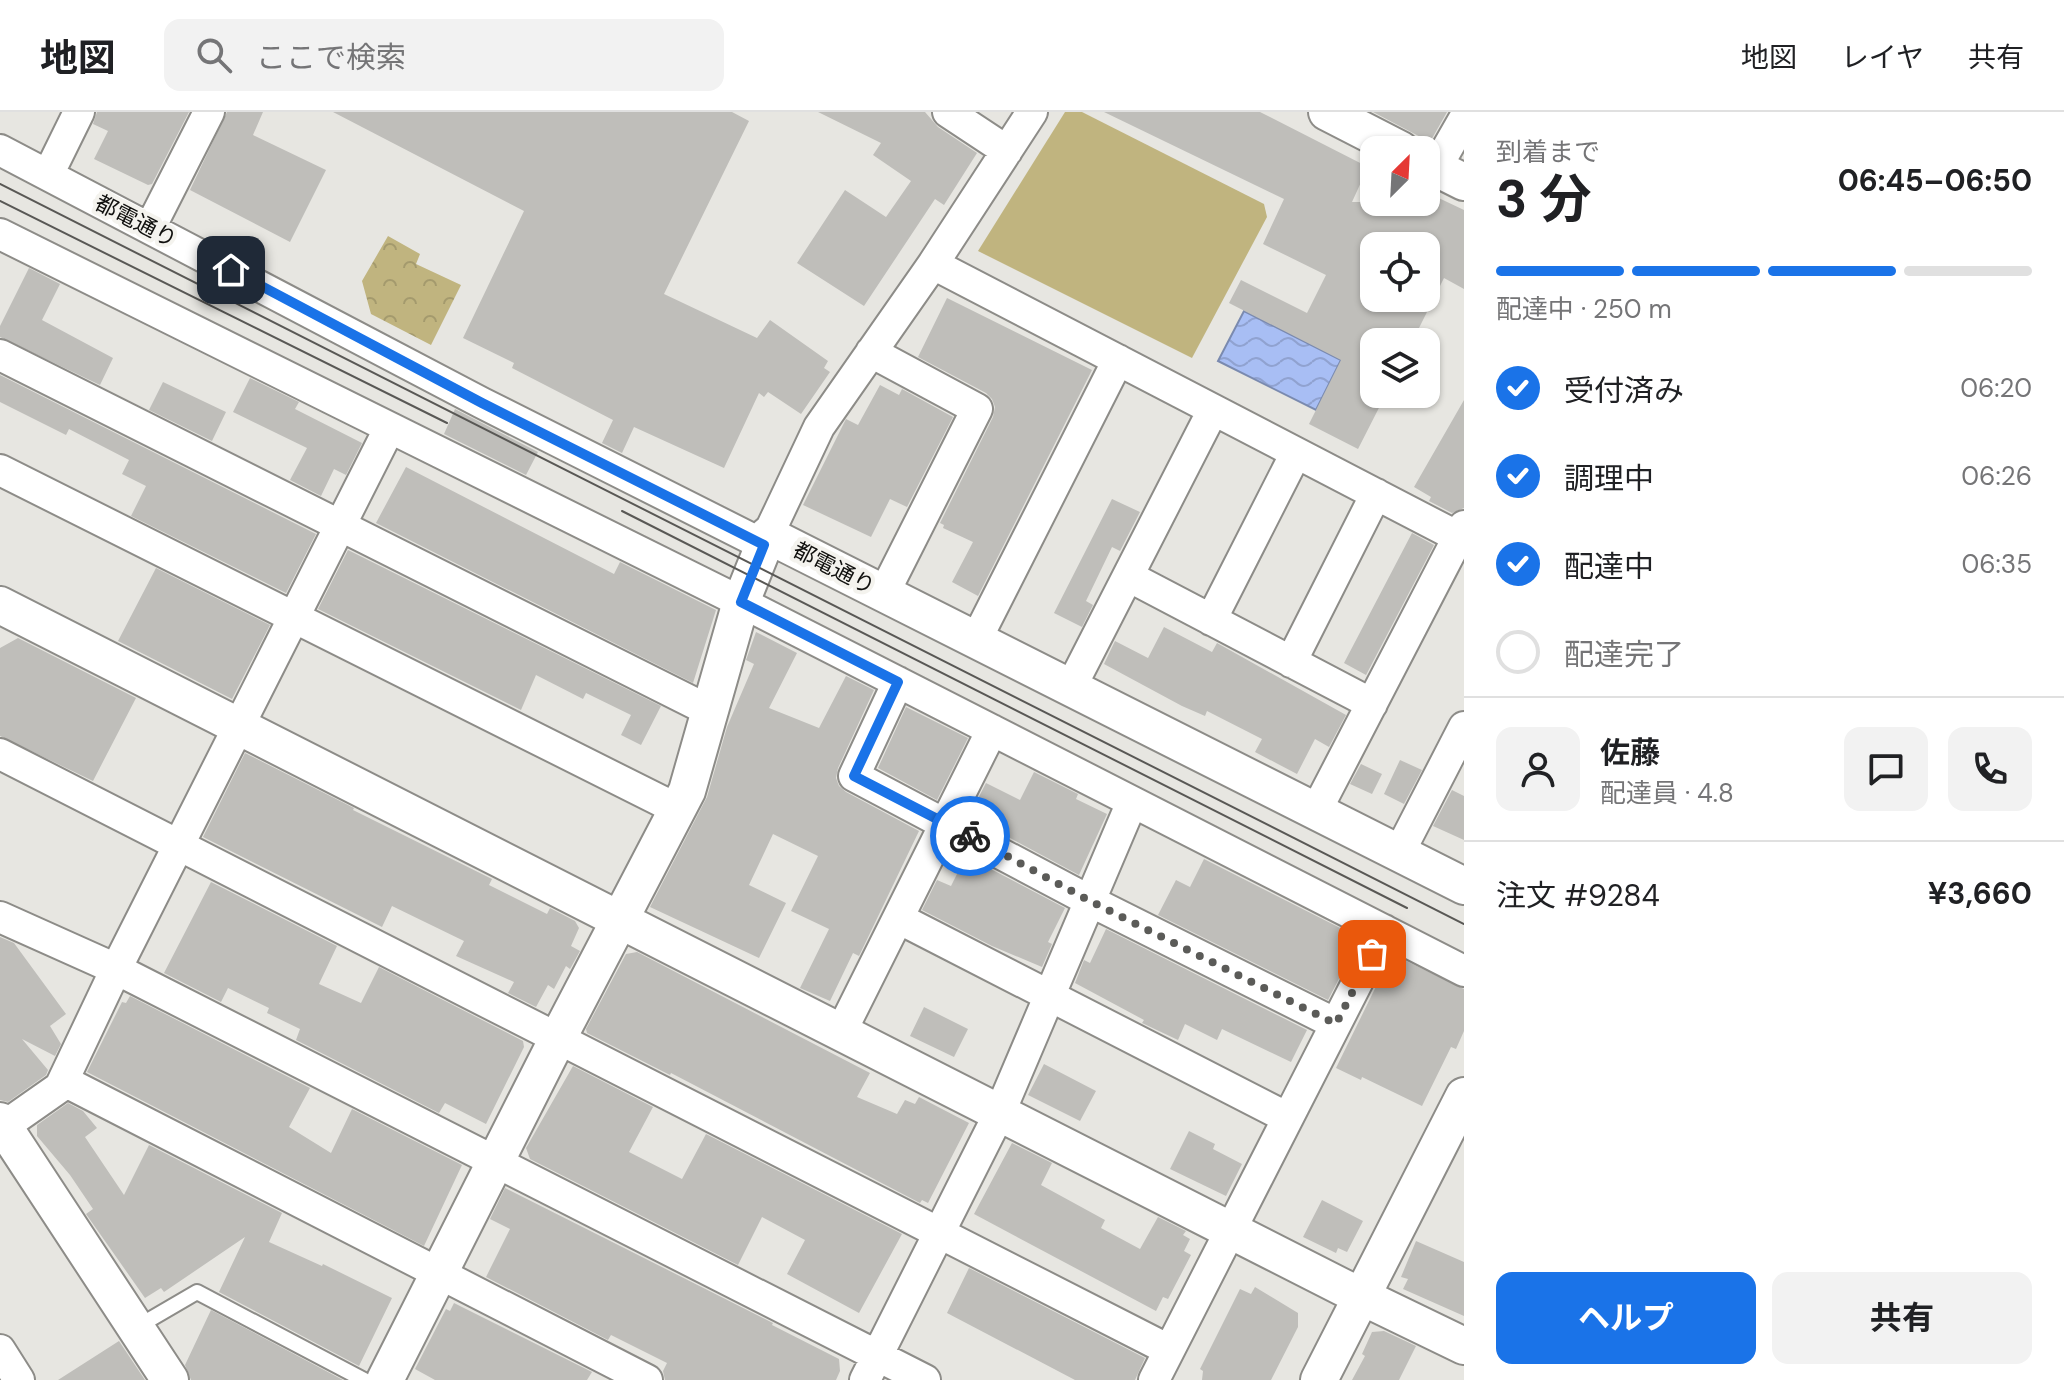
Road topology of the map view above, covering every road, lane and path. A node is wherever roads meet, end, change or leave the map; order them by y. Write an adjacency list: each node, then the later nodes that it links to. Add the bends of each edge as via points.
1 (79, 112): 12 (street)
2 (209, 112): 13 (street)
3 (948, 112): 10 (street)
4 (1032, 112): 10 (street)
5 (1327, 112): 7 (street)
6 (1464, 119): 11 (street)
7 (1364, 121): 8 (street)
8 (1383, 136)
9 (0, 150): 12 (street, 都電通り)
10 (1007, 151): 15 (street)
11 (1442, 171)
12 (48, 175): 13 (street, 都電通り)
13 (150, 228): 26 (street, 都電通り, via 482,403)
14 (4, 247): 20 (street)
15 (933, 264): 16 (street); 18 (street)
16 (871, 352): 26 (street, via 819,427); 28 (street, via 977,409)
17 (0, 355): 24 (street)
18 (1118, 360): 19 (street); 33 (street)
19 (1213, 410): 21 (street); 27 (street)
20 (389, 429): 24 (street); 29 (street)
21 (1296, 453): 23 (street); 32 (street)
22 (0, 470): 31 (street)
23 (1376, 494): 25 (street); 34 (street)
24 (340, 527): 31 (street); 38 (street)
25 (1462, 534): 37 (street)
26 (766, 540): 28 (street, 都電通り); 29 (street)
27 (1128, 576): 32 (street); 36 (street)
28 (884, 593): 33 (street, 都電通り)
29 (741, 602): 35 (street); 38 (street)
30 (0, 605): 39 (street)
31 (294, 618): 39 (street); 44 (street)
32 (1211, 620): 34 (street)
33 (976, 640): 36 (street, 都電通り)
34 (1291, 662): 37 (street)
35 (898, 682): 41 (street); 46 (street, via 854,776)
36 (1071, 687): 45 (street, 都電通り)
37 (1372, 704): 45 (street)
38 (710, 711): 44 (street)
39 (239, 726): 47 (street); 53 (street)
40 (1464, 727): 48 (street)
41 (992, 730): 43 (street); 46 (street)
42 (0, 754): 47 (street)
43 (1132, 802): 50 (street); 54 (street)
44 (677, 809): 53 (street)
45 (1316, 811): 48 (street, 都電通り)
46 (945, 823): 50 (street); 52 (street)
47 (179, 845): 55 (street); 60 (street)
48 (1399, 853): 49 (street, 都電通り)
49 (1464, 886)
50 (1090, 901): 57 (street); 58 (street)
51 (0, 917): 55 (street)
52 (898, 918): 57 (street); 59 (street)
53 (620, 920): 59 (street); 60 (street)
54 (1384, 930): 56 (street); 58 (street)
55 (116, 969): 61 (street); 66 (street)
56 (1464, 971)
57 (1049, 996): 63 (street); 64 (street)
58 (1336, 1024): 64 (street)
59 (841, 1032): 63 (street)
60 (558, 1038): 66 (street); 68 (street)
61 (64, 1081): 65 (street); 69 (street)
62 (1464, 1096): 70 (street)
63 (1000, 1112): 67 (street); 68 (street)
64 (1288, 1118): 67 (street)
65 (1, 1125): 71 (street)
66 (495, 1162): 69 (street); 75 (street)
67 (1231, 1229): 70 (street); 74 (street)
68 (939, 1232): 74 (street); 75 (street)
69 (438, 1274): 79 (street); 80 (street)
70 (1361, 1297): 72 (street); 83 (street)
71 (137, 1327): 77 (street); 78 (lane, via 197,1292)
72 (1464, 1346)
73 (0, 1350): 76 (street)
74 (1169, 1350): 82 (street)
75 (871, 1368): 81 (street)
76 (19, 1380)
77 (170, 1380)
78 (364, 1380)
79 (385, 1380)
80 (647, 1380)
81 (925, 1380)
82 (1154, 1380)
83 (1319, 1380)

